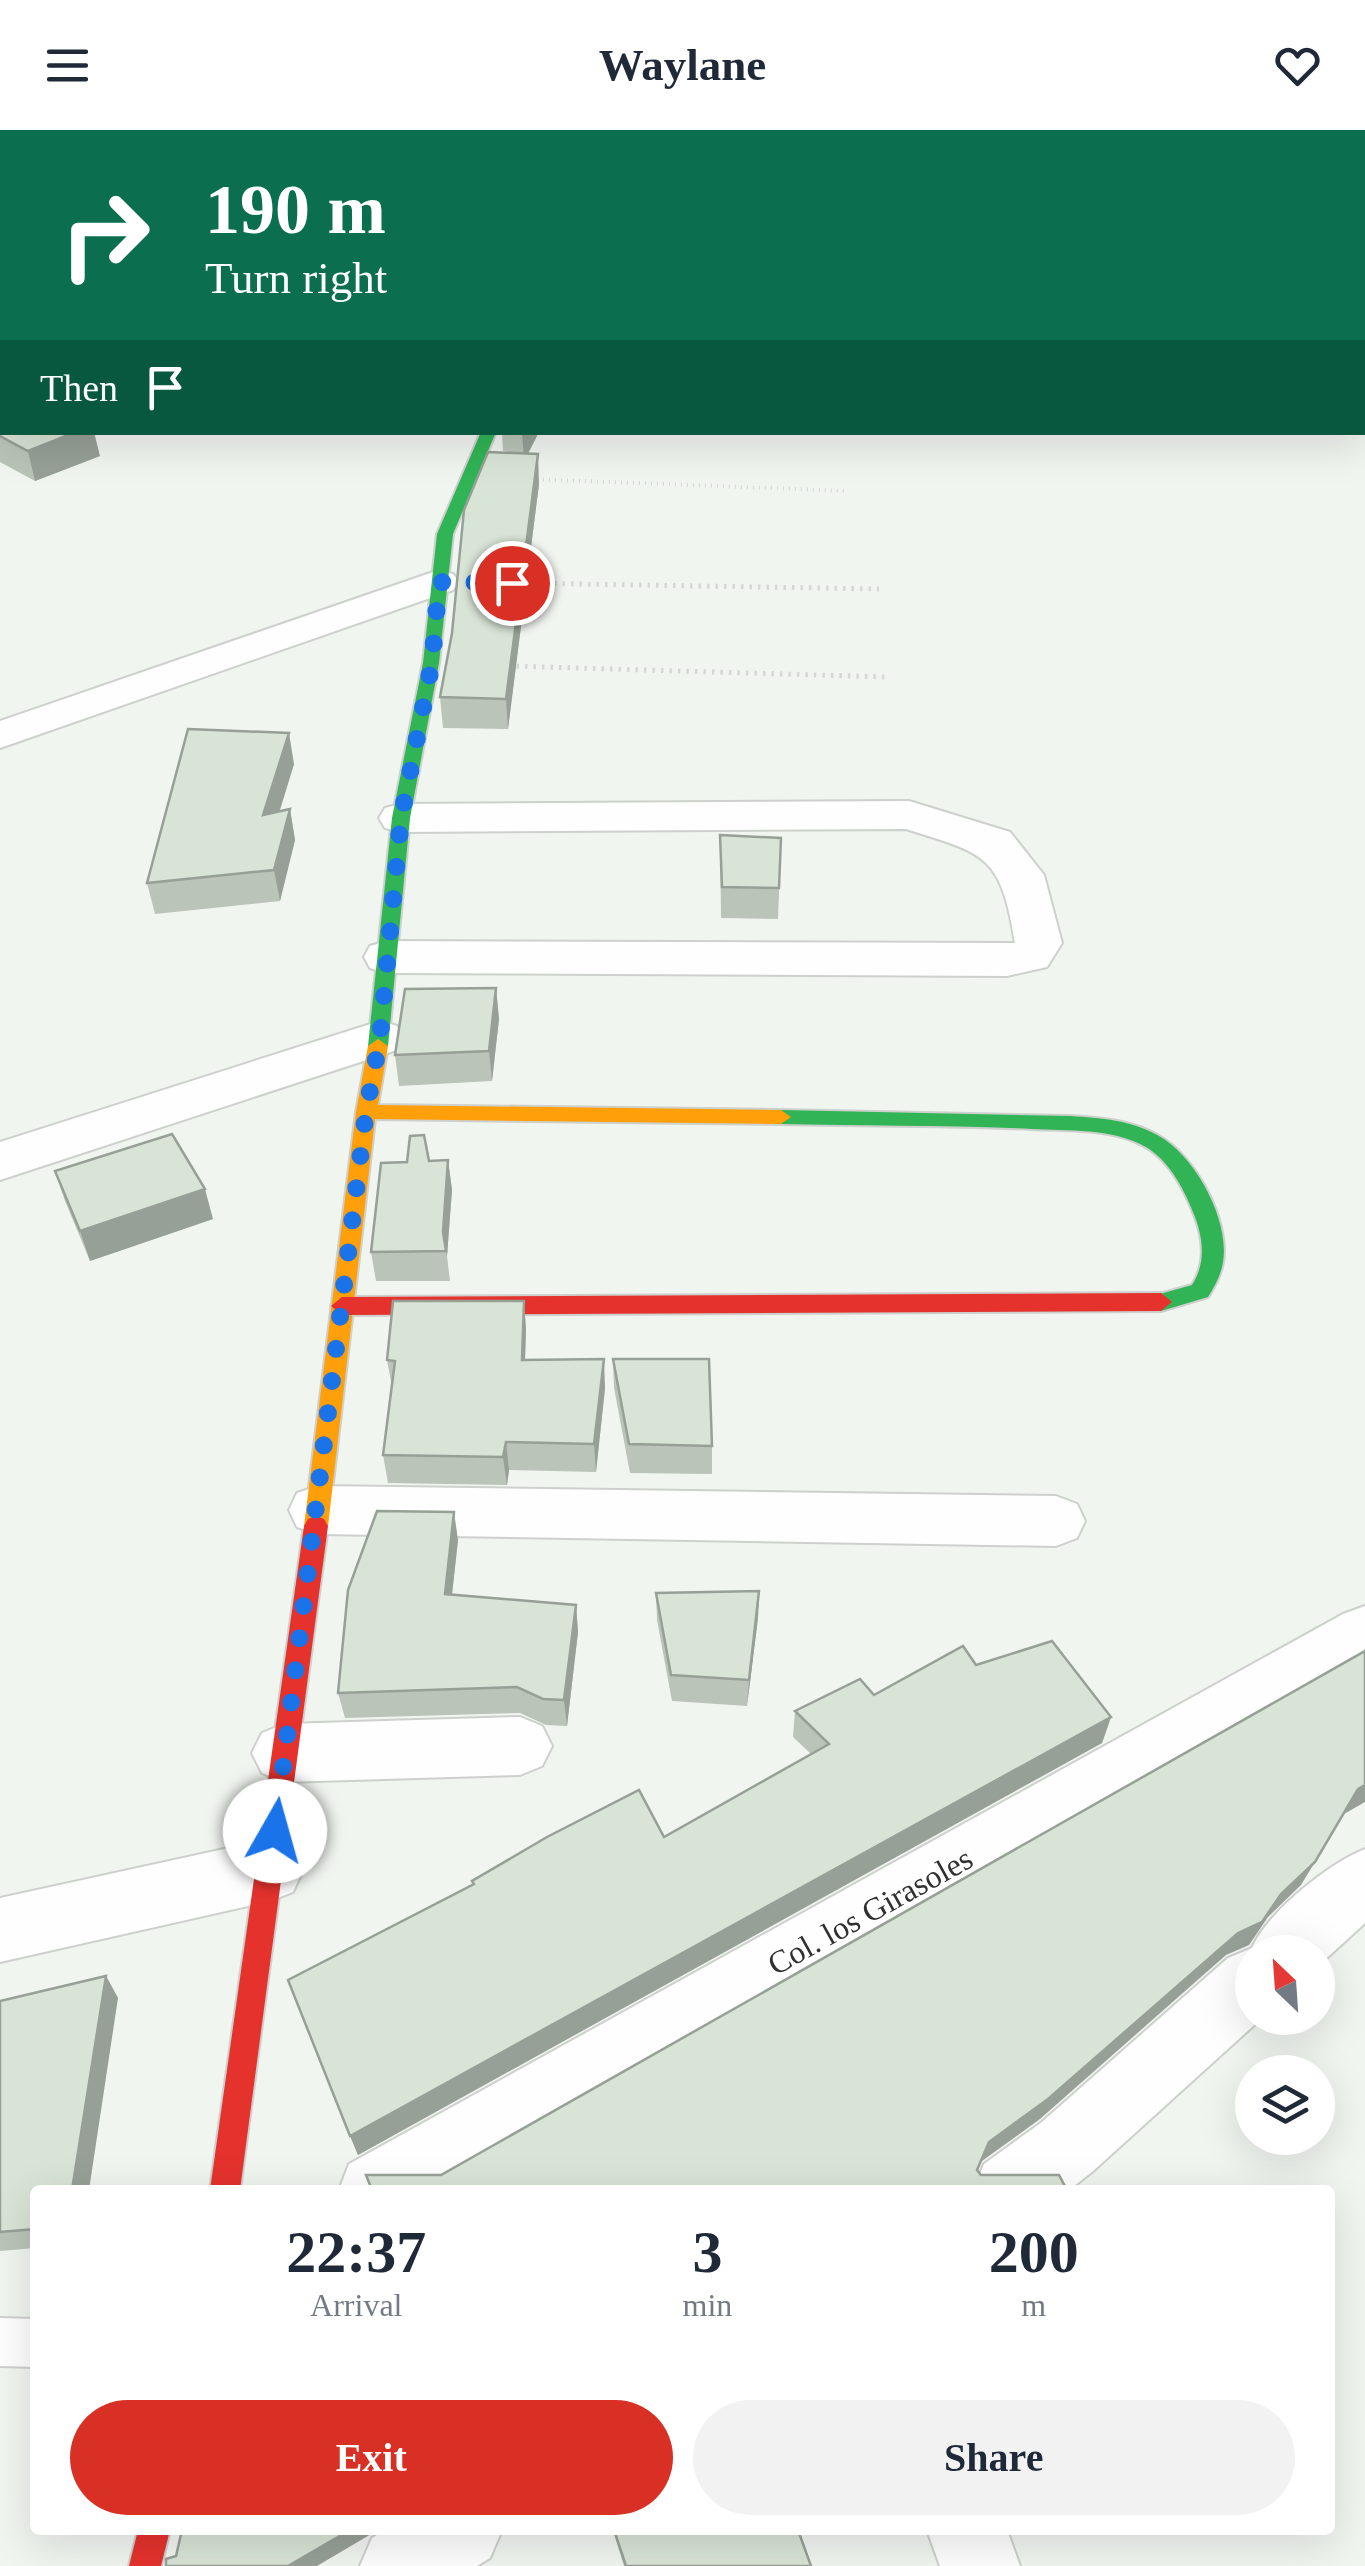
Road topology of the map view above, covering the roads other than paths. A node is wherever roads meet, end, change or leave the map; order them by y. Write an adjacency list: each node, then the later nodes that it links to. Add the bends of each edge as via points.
1 (488, 435): 2 (main road, via 445,534)
2 (439, 582): 3 (street); 4 (main road, via 432,663)
3 (0, 735)
4 (401, 818): 5 (main road); 5 (street, via 908,815 994,842 1021,875 1038,943 1030,956 1007,960)
5 (387, 956): 6 (main road)
6 (380, 1038): 7 (main road); 8 (street)
7 (366, 1112): 9 (main road); 9 (main road, via 1009,1120 1116,1130 1150,1140 1175,1162 1210,1225 1212,1270 1200,1292 1159,1304)
8 (0, 1161)
9 (342, 1306): 10 (main road)
10 (318, 1510): 11 (street); 14 (main road)
11 (1056, 1521)
12 (1365, 1633): 21 (street, Col. los Girasoles)
13 (520, 1746): 14 (street)
14 (284, 1753): 15 (main road)
15 (270, 1870): 17 (street); 20 (main road)
16 (1365, 1880): 18 (street)
17 (0, 1930)
18 (1303, 1935)
19 (1235, 1996): 22 (street)
20 (226, 2185)
21 (384, 2185)
22 (1017, 2185)
23 (0, 2342): 24 (lane)
24 (30, 2343)
25 (153, 2535): 28 (main road)
26 (453, 2535): 29 (street)
27 (969, 2535): 30 (street)
28 (145, 2566)
29 (400, 2566)
30 (980, 2566)

